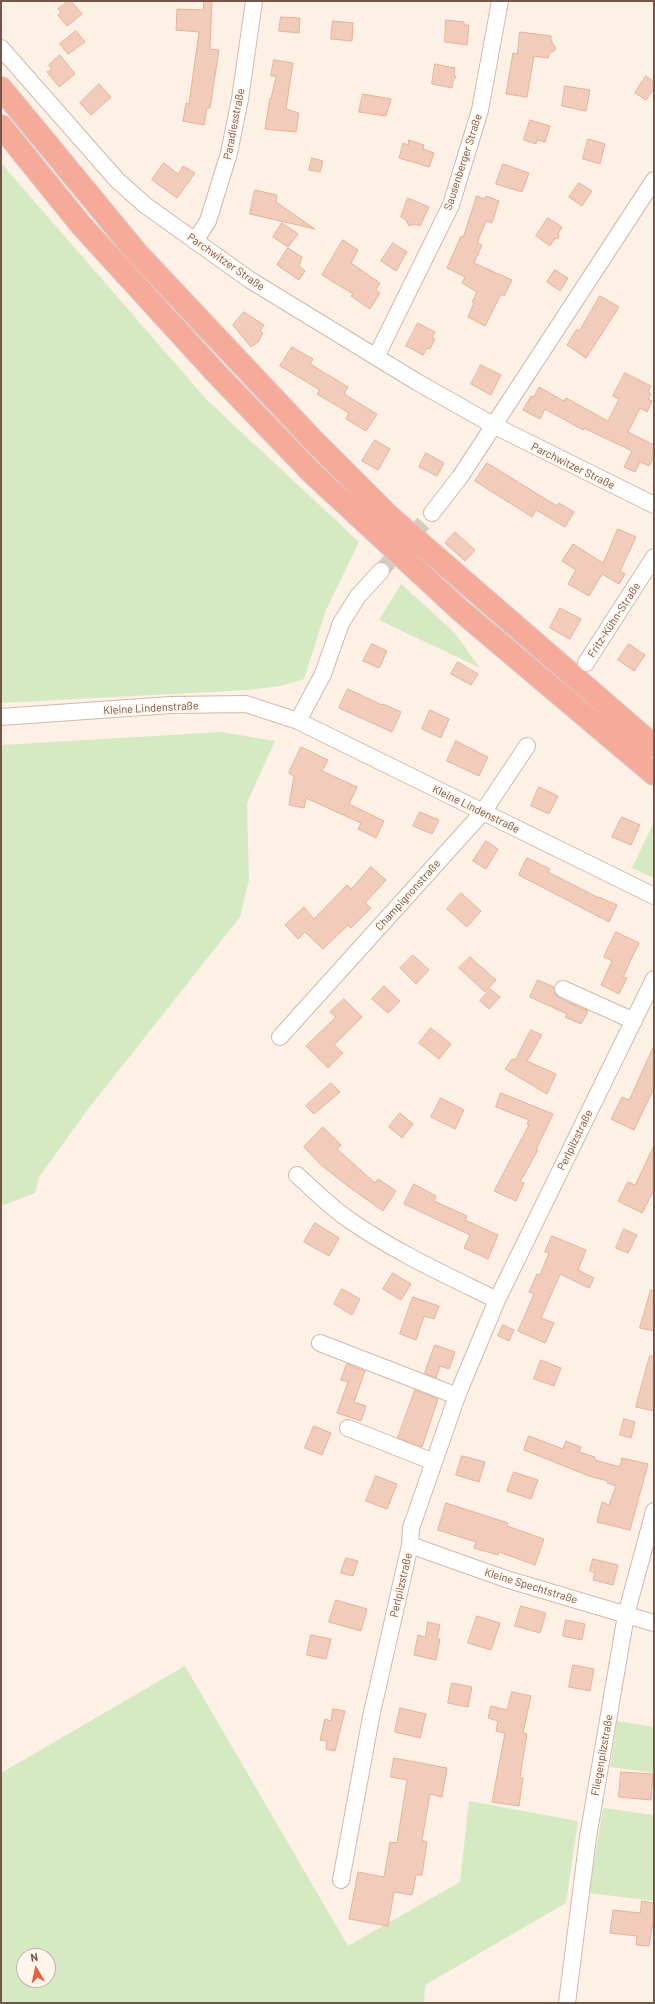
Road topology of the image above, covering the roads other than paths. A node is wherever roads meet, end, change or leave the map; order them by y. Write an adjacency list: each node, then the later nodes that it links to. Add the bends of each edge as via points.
1 (254, 1): 7 (street, Paradiesstraße, via 240,99 229,153 208,221)
2 (500, 1): 8 (street, Sausenberger Straße, via 480,110 451,205)
3 (1, 48): 7 (street, Parchwitzer Straße, via 117,180 145,205)
4 (1, 88): 18 (highway, via 137,253 313,440 389,516)
5 (1, 126): 19 (highway, via 81,225 216,373 311,472 461,611)
6 (654, 180): 9 (street)
7 (195, 241): 8 (street, Parchwitzer Straße, via 250,280)
8 (376, 357): 9 (street, Parchwitzer Straße)
9 (493, 425): 10 (street, Parchwitzer Straße); 11 (street, via 460,477)
10 (654, 505)
11 (432, 513)
12 (654, 557): 14 (street, Fritz-Kühn-Straße)
13 (381, 571): 16 (street, via 358,596 341,623 323,674)
14 (586, 663)
15 (1, 717): 16 (street, Kleine Lindenstraße, via 171,705 246,704)
16 (298, 721): 20 (street, Kleine Lindenstraße)
17 (527, 746): 20 (street, Champignonstraße)
18 (654, 746)
19 (654, 774)
20 (483, 812): 21 (street, Kleine Lindenstraße); 25 (street, Champignonstraße)
21 (654, 896)
22 (654, 979): 24 (street, Perlpilzstraße)
23 (563, 989): 24 (street)
24 (634, 1020): 27 (street, Perlpilzstraße)
25 (280, 1037)
26 (297, 1175): 27 (street, via 347,1218 371,1234 416,1261)
27 (497, 1300): 29 (street, Perlpilzstraße)
28 (320, 1343): 29 (street)
29 (457, 1396): 31 (street, Perlpilzstraße)
30 (348, 1428): 31 (street)
31 (434, 1462): 33 (street, Perlpilzstraße, via 411,1528)
32 (654, 1511): 34 (street, Fliegenpilzstraße)
33 (410, 1545): 34 (street, Kleine Spechtstraße, via 506,1579); 36 (street, Perlpilzstraße, via 370,1717)
34 (626, 1615): 35 (street, Kleine Spechtstraße); 37 (street, Fliegenpilzstraße, via 588,1837)
35 (654, 1623)
36 (341, 1880)
37 (567, 2003)

